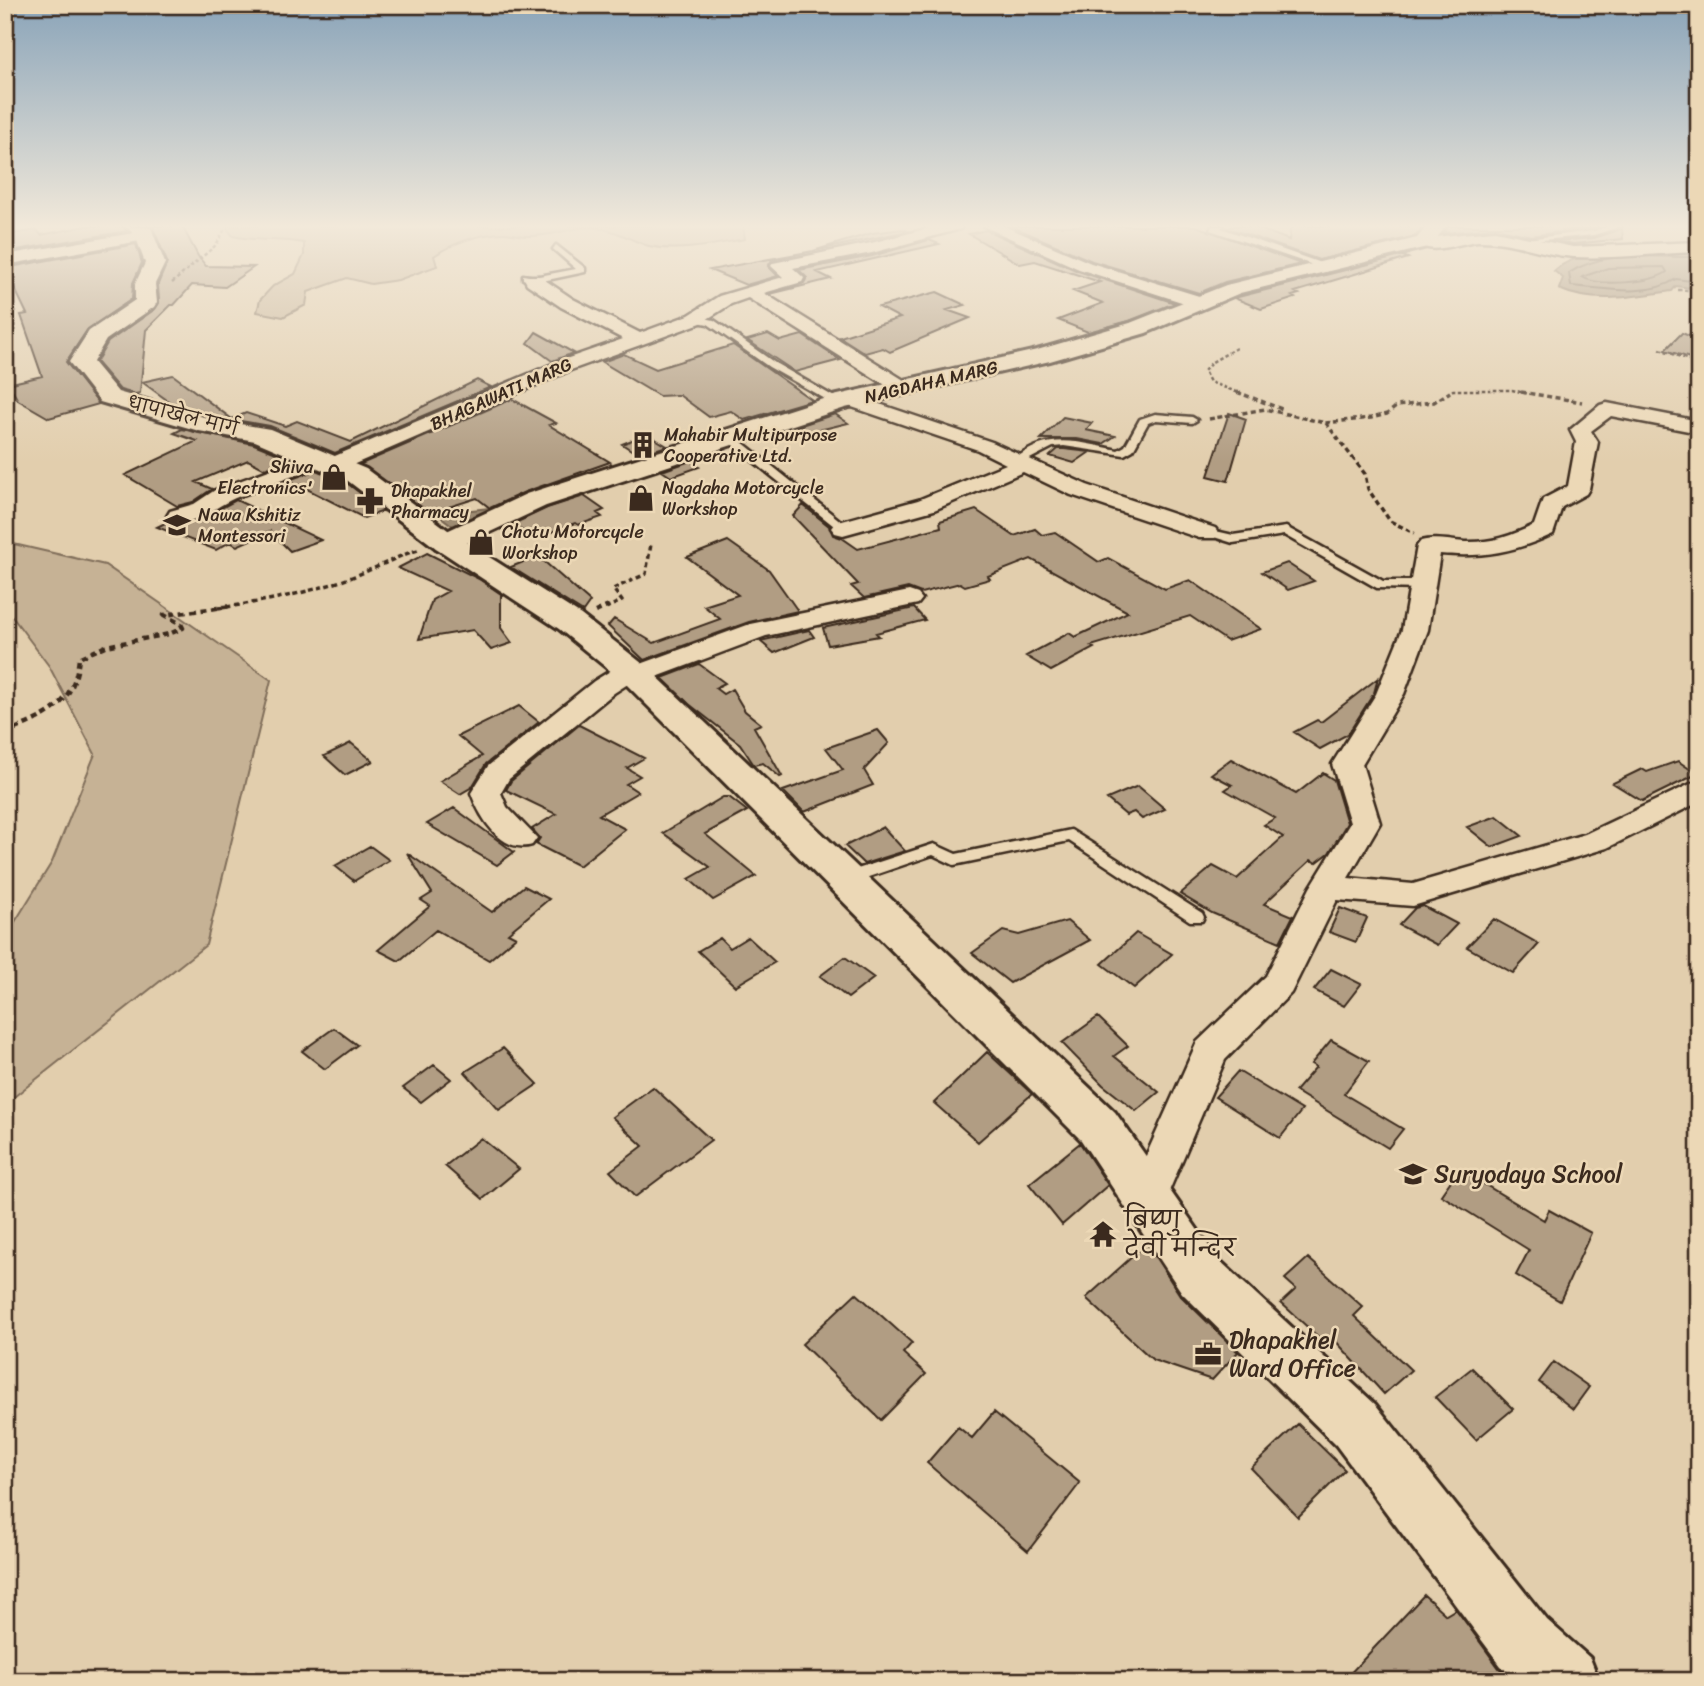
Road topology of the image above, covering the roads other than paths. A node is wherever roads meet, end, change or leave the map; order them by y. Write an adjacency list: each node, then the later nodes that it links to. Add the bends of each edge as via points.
1 (142, 305): 13 (main road, धापाखेल मार्ग, via 97,336 81,362 109,397 208,426 261,435)
2 (570, 305): 7 (street)
3 (718, 305): 6 (street, BHAGAWATI MARG)
4 (770, 305): 8 (street)
5 (1199, 305): 8 (main road, NAGDAHA MARG, via 1042,356)
6 (695, 319): 7 (street, BHAGAWATI MARG); 9 (lane, via 711,322 772,365)
7 (636, 338): 13 (street, BHAGAWATI MARG, via 518,384 468,409)
8 (905, 389): 9 (main road, NAGDAHA MARG)
9 (844, 401): 12 (main road, NAGDAHA MARG); 14 (street)
10 (1192, 420): 14 (lane, via 1155,417 1144,421 1129,448 1120,453 1051,444)
11 (1699, 427): 19 (street, via 1607,408 1580,430 1587,442 1578,489 1552,504 1545,530 1489,551 1429,546)
12 (728, 436): 16 (lane); 18 (main road, NAGDAHA MARG, via 536,500)
13 (326, 462): 15 (street, BHAGAWATI MARG, via 223,495 202,509); 18 (main road, धापाखेल मार्ग, via 357,475)
14 (1021, 462): 16 (street, via 926,505); 17 (street, via 1079,489)
15 (178, 516)
16 (843, 528)
17 (1207, 533): 19 (lane, via 1233,539 1286,531 1381,585)
18 (446, 542): 21 (main road, धापाखेल मार्ग, via 570,622)
19 (1422, 585): 25 (street, via 1415,630 1390,694 1347,764 1365,823)
20 (909, 599): 21 (street, via 759,630)
21 (633, 673): 23 (street, via 604,687 498,773 486,793 493,812); 24 (main road, धापाखेल मार्ग)
22 (1699, 790): 25 (street, via 1596,841 1413,895)
23 (522, 838)
24 (845, 879): 26 (lane, via 934,849 954,860 1071,835); 27 (main road, धापाखेल मार्ग, via 1098,1126)
25 (1326, 888): 27 (street, via 1279,984 1210,1052)
26 (1196, 917)
27 (1147, 1198): 28 (main road, धापाखेल मार्ग, via 1200,1276 1356,1425 1524,1643)
28 (1567, 1681)

